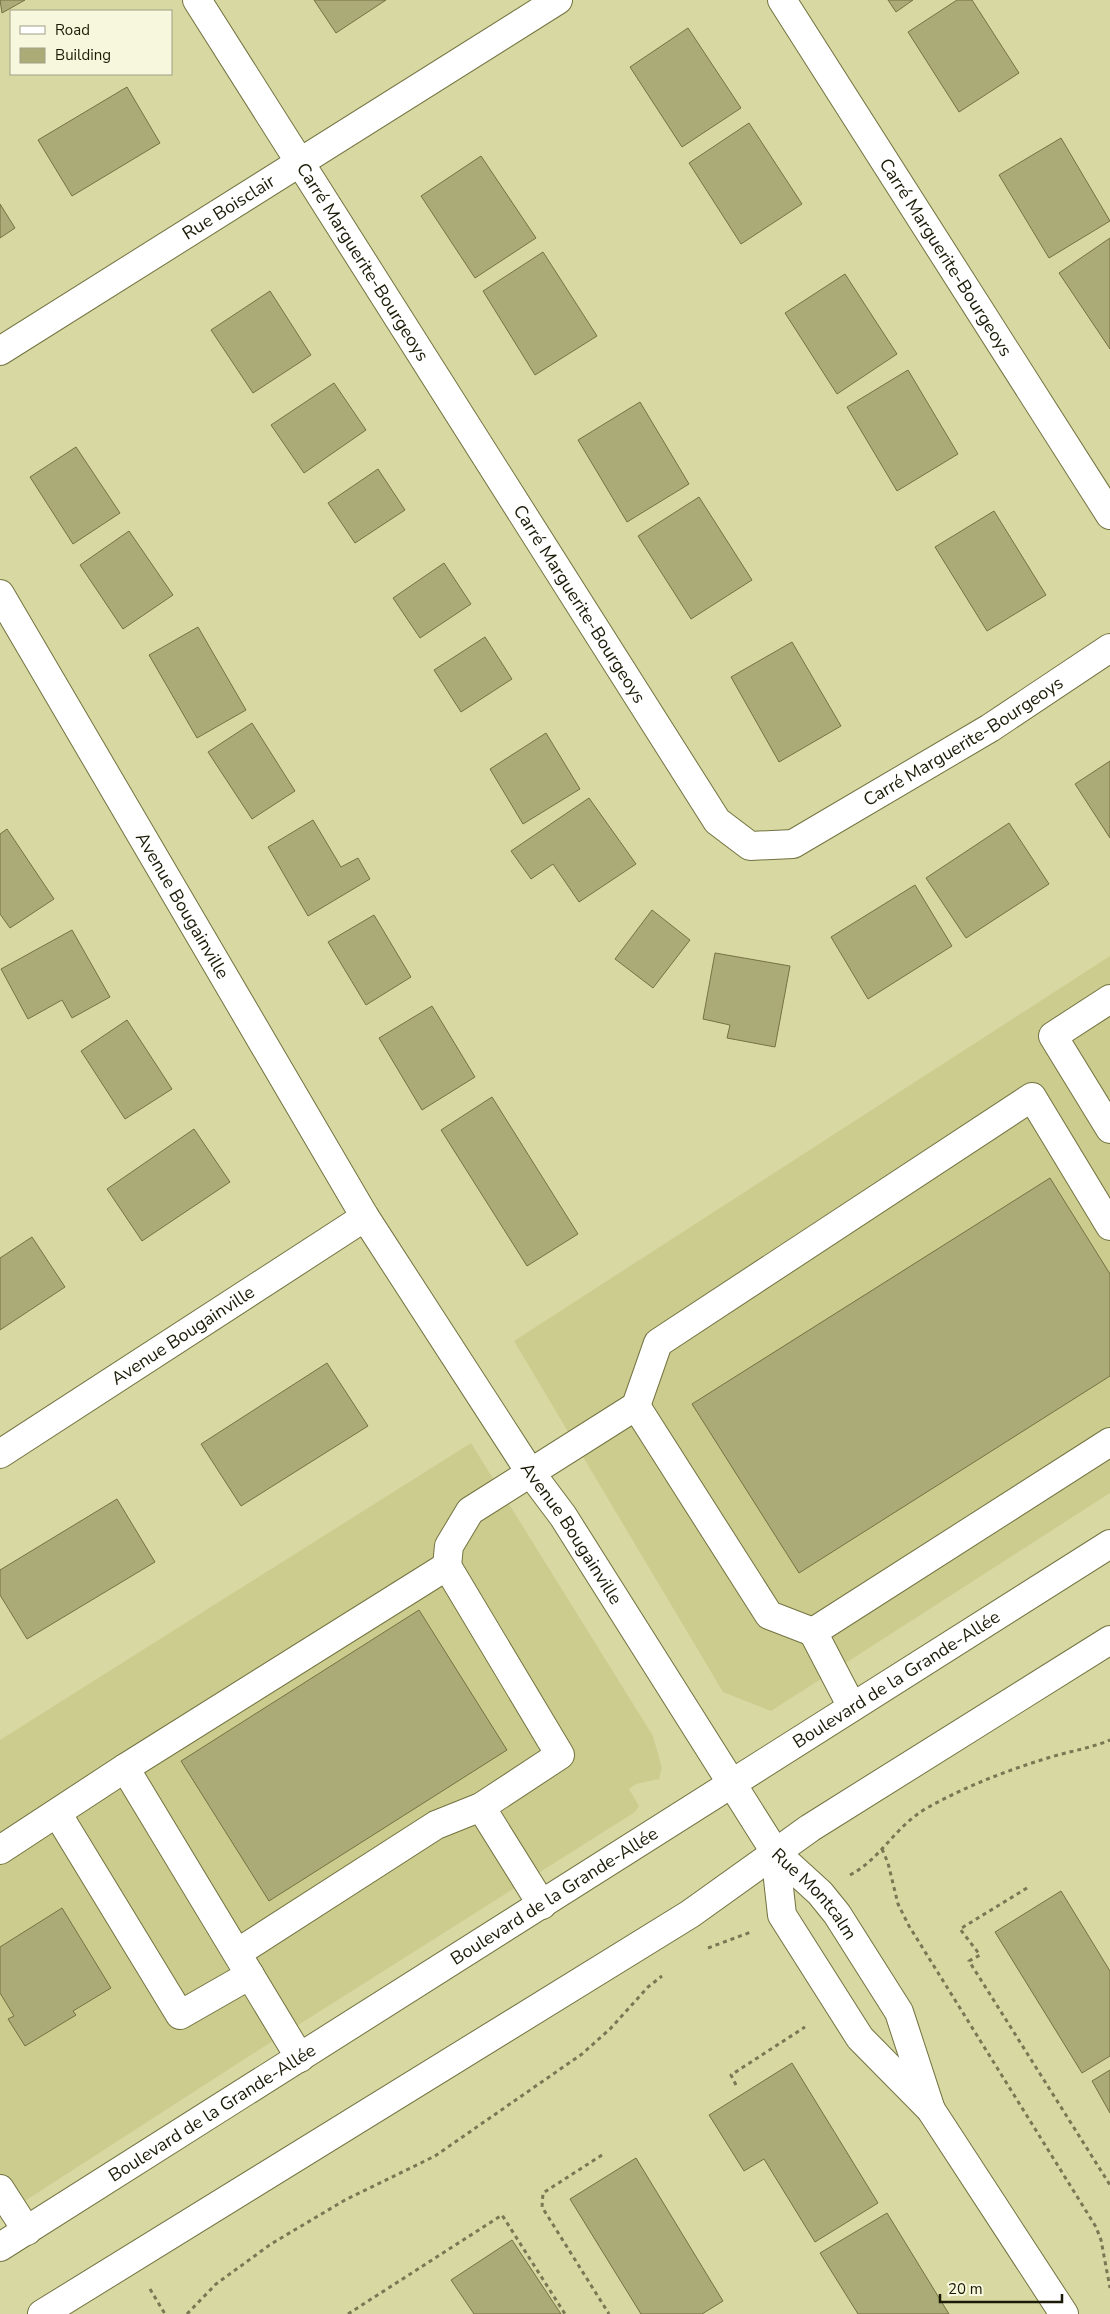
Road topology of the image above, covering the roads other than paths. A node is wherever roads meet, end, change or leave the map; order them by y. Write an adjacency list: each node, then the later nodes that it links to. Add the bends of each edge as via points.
1 (197, 0): 4 (street, Carré Marguerite-Bourgeoys)
2 (558, 0): 4 (street, Rue Boisclair)
3 (782, 0): 6 (street, Carré Marguerite-Bourgeoys)
4 (300, 162): 5 (street, Rue Boisclair); 8 (street, Carré Marguerite-Bourgeoys, via 717,821 750,846 793,844 990,728)
5 (0, 351)
6 (1110, 515)
7 (0, 594): 11 (street, Avenue Bougainville)
8 (1110, 648)
9 (1110, 1000): 10 (street, via 1053,1036)
10 (1110, 1129)
11 (365, 1217): 15 (street, Avenue Bougainville); 16 (street, Avenue Bougainville)
12 (1110, 1226): 13 (street, via 1032,1097 658,1342)
13 (636, 1406): 16 (street); 19 (street, via 768,1615)
14 (1110, 1442): 19 (street)
15 (0, 1454)
16 (530, 1472): 18 (street, via 470,1511 449,1546); 23 (street, Avenue Bougainville, via 563,1516)
17 (1110, 1544): 21 (street, Boulevard de la Grande-Allée)
18 (447, 1566): 22 (street); 24 (street, via 560,1756)
19 (813, 1632): 21 (street)
20 (1110, 1640): 27 (street)
21 (852, 1707): 23 (street, Boulevard de la Grande-Allée)
22 (125, 1768): 25 (street); 29 (street)
23 (732, 1784): 27 (street, Avenue Bougainville); 28 (street, Boulevard de la Grande-Allée)
24 (481, 1807): 28 (street); 29 (street, via 436,1826)
25 (57, 1813): 26 (street); 29 (street, via 180,2015)
26 (0, 1850)
27 (775, 1852): 31 (street, Rue Montcalm, via 820,1892 837,1914 898,2012); 31 (street, Rue Montcalm, via 782,1915 860,2038); 35 (street, via 690,1914)
28 (542, 1905): 30 (street, Boulevard de la Grande-Allée)
29 (244, 1964): 30 (street)
30 (300, 2058): 33 (street, Boulevard de la Grande-Allée)
31 (931, 2110): 36 (street, Rue Montcalm)
32 (0, 2189): 33 (street)
33 (26, 2231): 34 (street, Boulevard de la Grande-Allée)
34 (0, 2248)
35 (42, 2314)
36 (1064, 2314)

